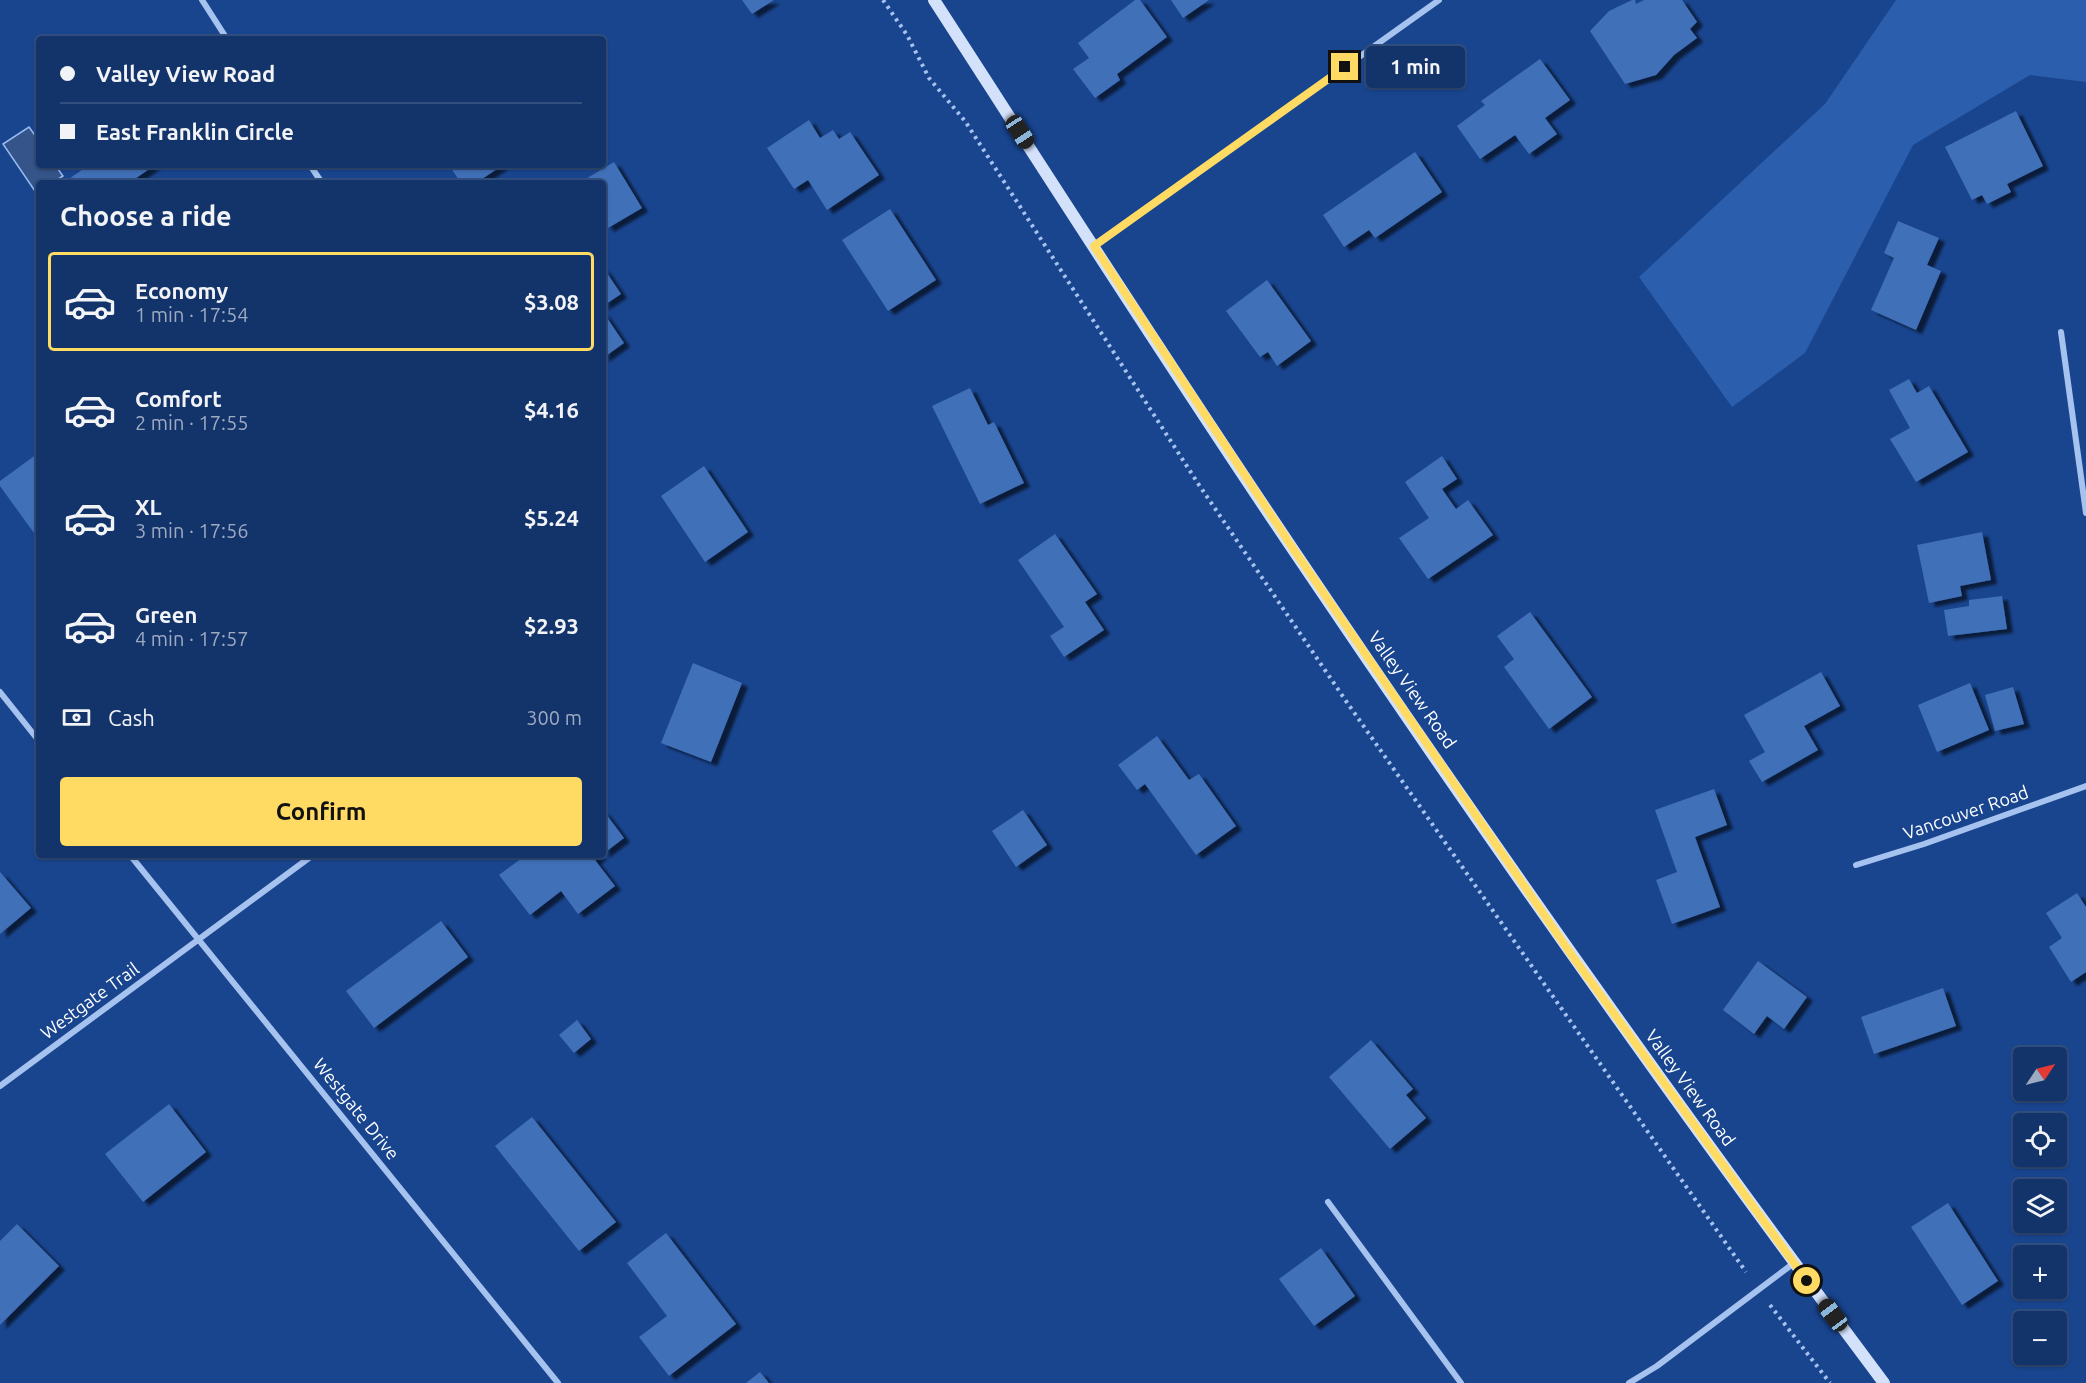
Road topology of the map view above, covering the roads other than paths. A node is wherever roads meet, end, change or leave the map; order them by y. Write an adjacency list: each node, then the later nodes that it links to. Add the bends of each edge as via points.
1 (202, 0): 4 (street)
2 (934, 0): 5 (main road, Valley View Road)
3 (1439, 0): 5 (street)
4 (225, 36)
5 (1094, 246): 17 (main road, Valley View Road, via 1294,550 1558,935)
6 (2061, 332): 7 (street)
7 (2086, 513)
8 (0, 693): 9 (street)
9 (36, 737)
10 (2086, 786): 13 (street, Vancouver Road)
11 (132, 858): 14 (street, Westgate Drive)
12 (309, 858): 14 (street, Westgate Trail)
13 (1856, 865)
14 (198, 940): 15 (street, Westgate Trail); 18 (street, Westgate Drive)
15 (0, 1086)
16 (1328, 1202): 19 (street)
17 (1794, 1263): 20 (street); 21 (main road, Valley View Road)
18 (558, 1383)
19 (1461, 1383)
20 (1629, 1383)
21 (1884, 1383)

